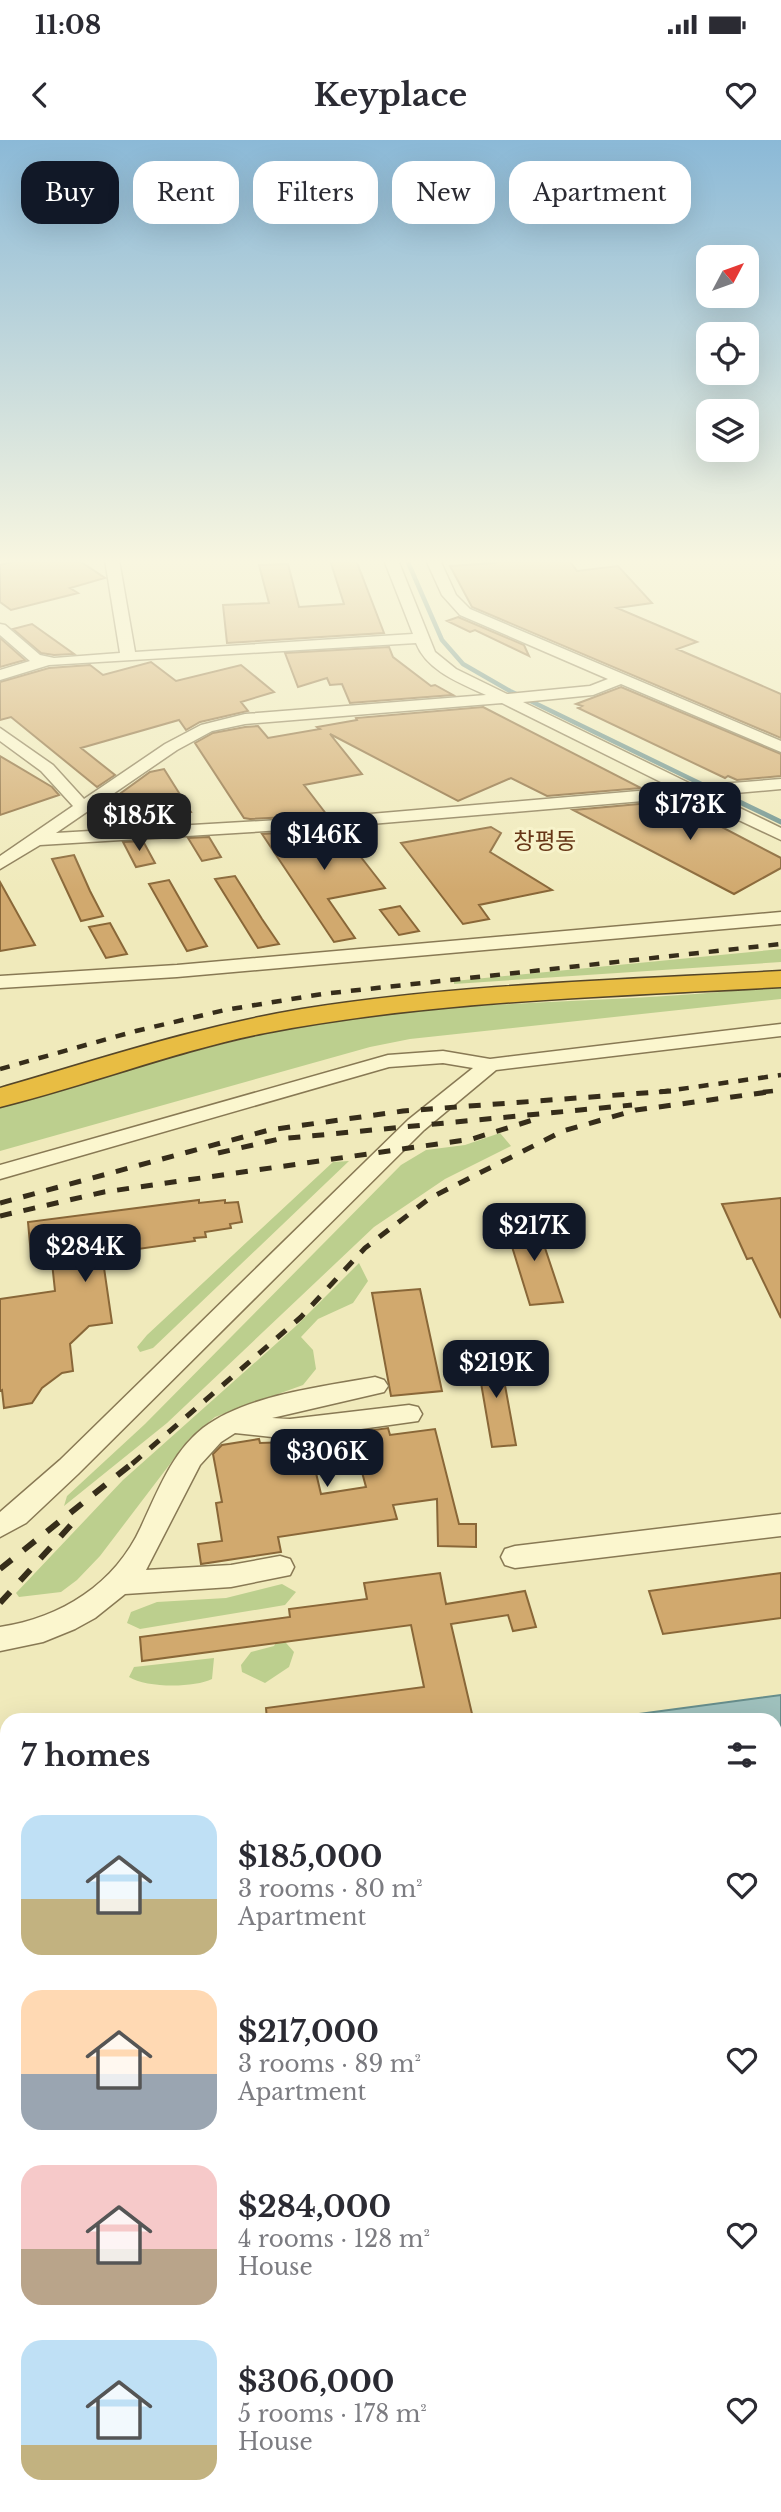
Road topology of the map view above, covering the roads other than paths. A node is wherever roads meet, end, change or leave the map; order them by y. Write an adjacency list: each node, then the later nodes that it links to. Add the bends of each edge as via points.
1 (449, 671): 4 (street)
2 (598, 671): 3 (street)
3 (619, 680): 4 (street, via 593,690); 6 (street)
4 (517, 698): 8 (street); 9 (street, via 222,723 190,735)
5 (0, 733): 9 (street, via 47,768)
6 (781, 747)
7 (781, 784): 8 (street)
8 (691, 791): 10 (street); 11 (street, via 347,821)
9 (85, 806): 11 (street)
10 (781, 835)
11 (34, 840): 12 (street)
12 (1, 863)
13 (781, 918): 15 (street)
14 (781, 979): 18 (highway, via 411,1003 298,1018)
15 (0, 982)
16 (781, 1030): 17 (street)
17 (490, 1065): 19 (street, via 443,1057 388,1061); 24 (street, via 416,1125 69,1467)
18 (0, 1098)
19 (0, 1172)
20 (375, 1386): 22 (street, via 287,1404)
21 (409, 1414): 22 (street, via 290,1429)
22 (233, 1424): 27 (street, via 214,1434 191,1456 146,1547)
23 (781, 1525): 25 (street)
24 (0, 1526)
25 (515, 1557)
26 (280, 1567): 27 (street, via 231,1576)
27 (120, 1583): 28 (street, via 50,1627)
28 (0, 1639)

